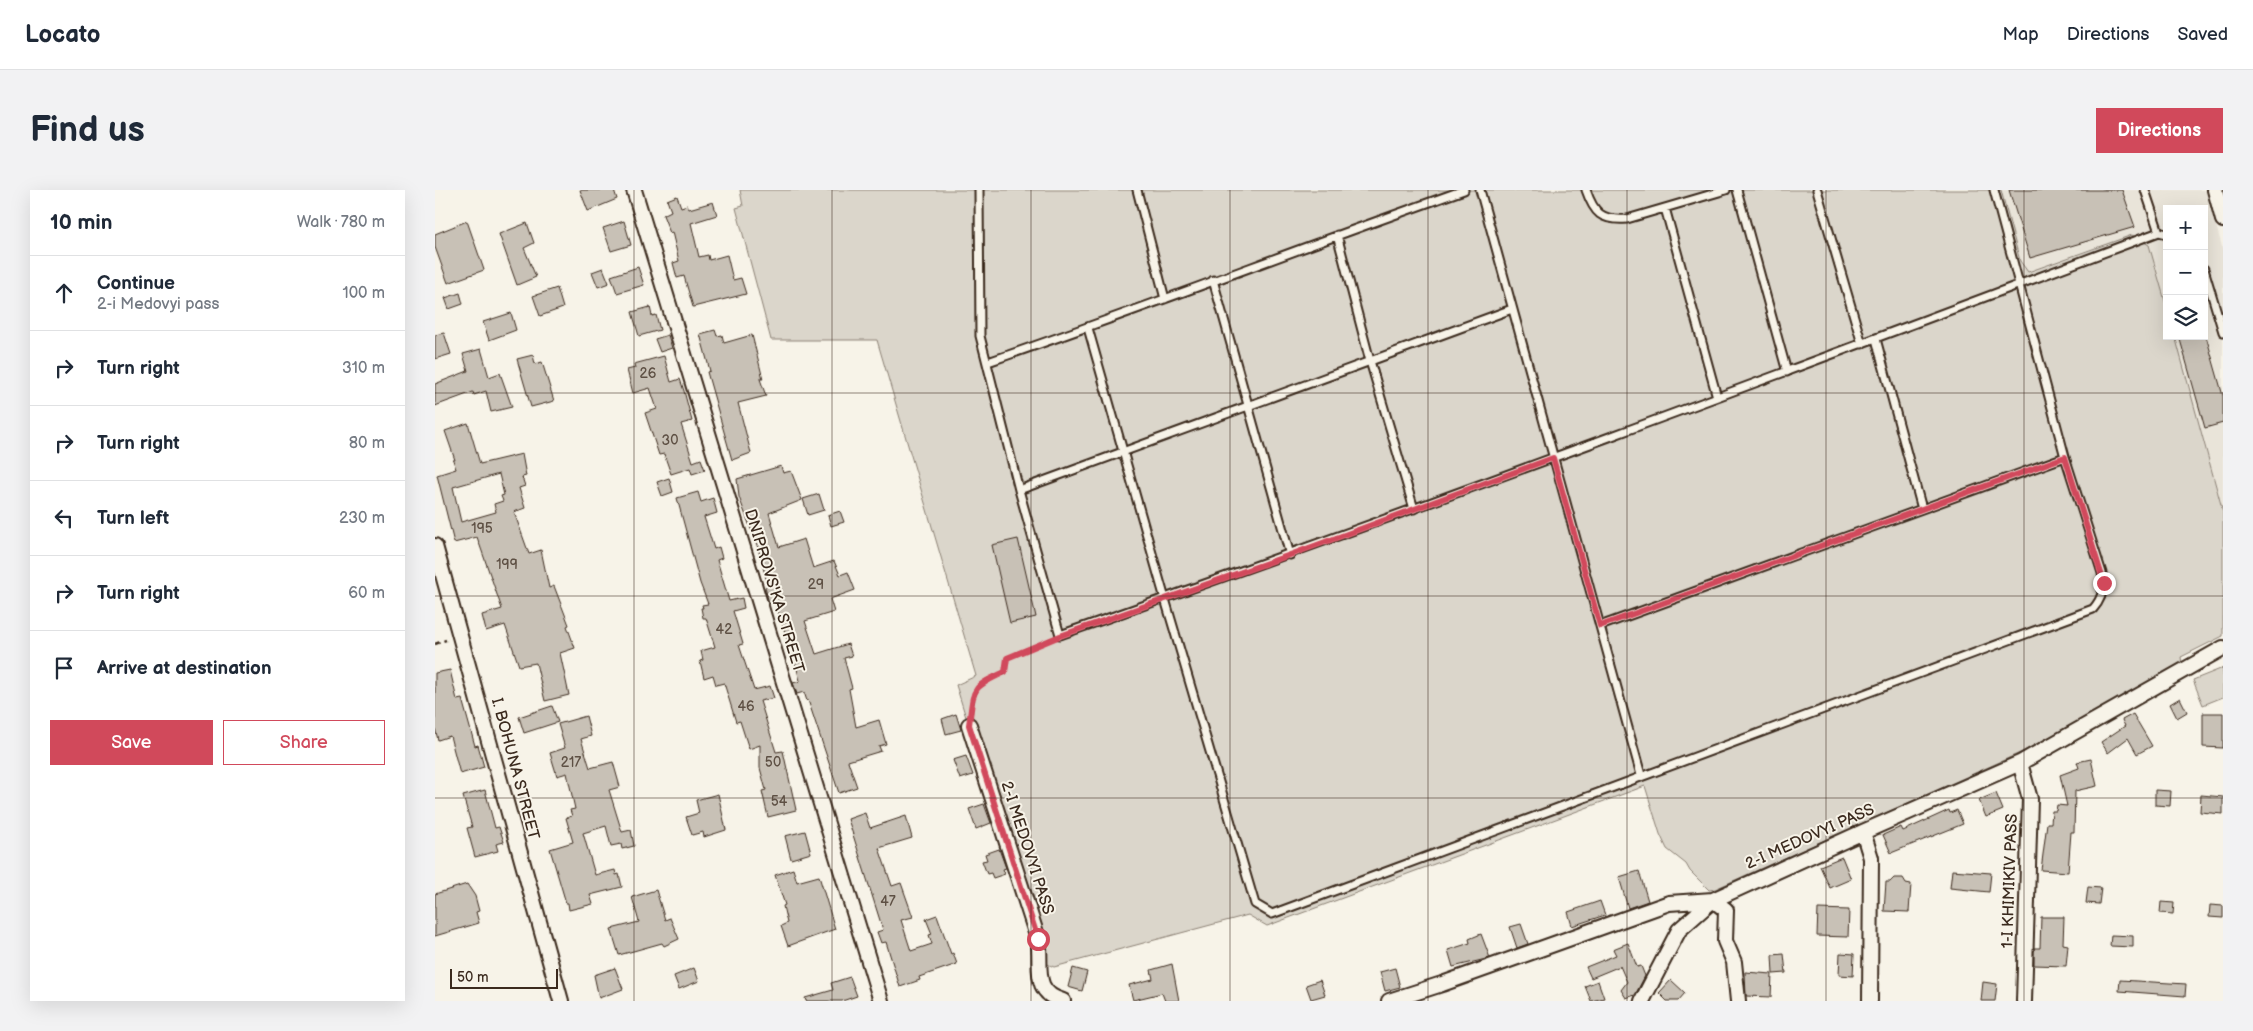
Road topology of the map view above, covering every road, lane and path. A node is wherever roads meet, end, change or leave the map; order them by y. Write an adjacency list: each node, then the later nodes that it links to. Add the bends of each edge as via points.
1 (634, 190): 49 (street, DNIPROVS'KA STREET)
2 (979, 190): 27 (lane, via 980,336)
3 (1137, 190): 20 (lane)
4 (1464, 190): 16 (lane)
5 (1480, 190): 21 (lane)
6 (1586, 190): 13 (lane, via 1592,207 1599,215 1608,218 1627,219)
7 (1726, 190): 13 (lane)
8 (1737, 190): 28 (lane)
9 (1817, 190): 25 (lane)
10 (1995, 190): 19 (lane)
11 (2145, 190): 15 (lane)
12 (2215, 190): 14 (street)
13 (1665, 208): 29 (lane)
14 (2223, 220)
15 (2163, 233): 19 (lane)
16 (1337, 235): 17 (lane); 26 (lane)
17 (1213, 280): 20 (lane); 30 (lane)
18 (2208, 281): 23 (lane)
19 (2019, 284): 24 (lane); 32 (lane)
20 (1165, 299): 22 (lane)
21 (1511, 309): 26 (lane); 33 (lane)
22 (1088, 328): 27 (lane); 31 (lane)
23 (2223, 332)
24 (1876, 339): 25 (lane); 36 (lane)
25 (1862, 344): 28 (lane)
26 (1370, 361): 30 (lane); 35 (lane)
27 (988, 362): 34 (lane)
28 (1787, 372): 29 (lane)
29 (1717, 397): 33 (lane)
30 (1248, 406): 31 (lane); 38 (lane)
31 (1123, 452): 34 (lane); 39 (lane)
32 (2065, 457): 36 (lane); 45 (lane, via 2104,583 2101,601 2093,609)
33 (1553, 458): 35 (lane); 40 (lane)
34 (1019, 490): 41 (lane)
35 (1414, 509): 38 (lane)
36 (1922, 509): 40 (lane)
37 (435, 546): 48 (street, I. BOHUNA STREET)
38 (1290, 555): 39 (lane)
39 (1165, 599): 41 (lane); 45 (lane, via 1255,904 1272,914)
40 (1600, 626): 45 (lane)
41 (1060, 636): 43 (path, via 1007,658 1005,672 982,683 973,695)
42 (2223, 648): 44 (street, 2-I MEDOVYI PASS)
43 (969, 725): 50 (street, 2-I MEDOVYI PASS, via 1038,939 1040,981 1048,995)
44 (2020, 764): 46 (street, 2-I MEDOVYI PASS); 55 (street, 1-I KHIMIKIV PASS, via 2031,799)
45 (1641, 775)
46 (1863, 832): 47 (street, 2-I MEDOVYI PASS); 54 (street, via 1871,858)
47 (1713, 900): 51 (street, 2-I MEDOVYI PASS, via 1669,902); 52 (street, via 1679,930); 53 (street, via 1726,910 1725,941 1734,962)
48 (561, 1001)
49 (881, 1001)
50 (1063, 1001)
51 (1389, 1001)
52 (1642, 1001)
53 (1737, 1001)
54 (1870, 1001)
55 (2024, 1001)

